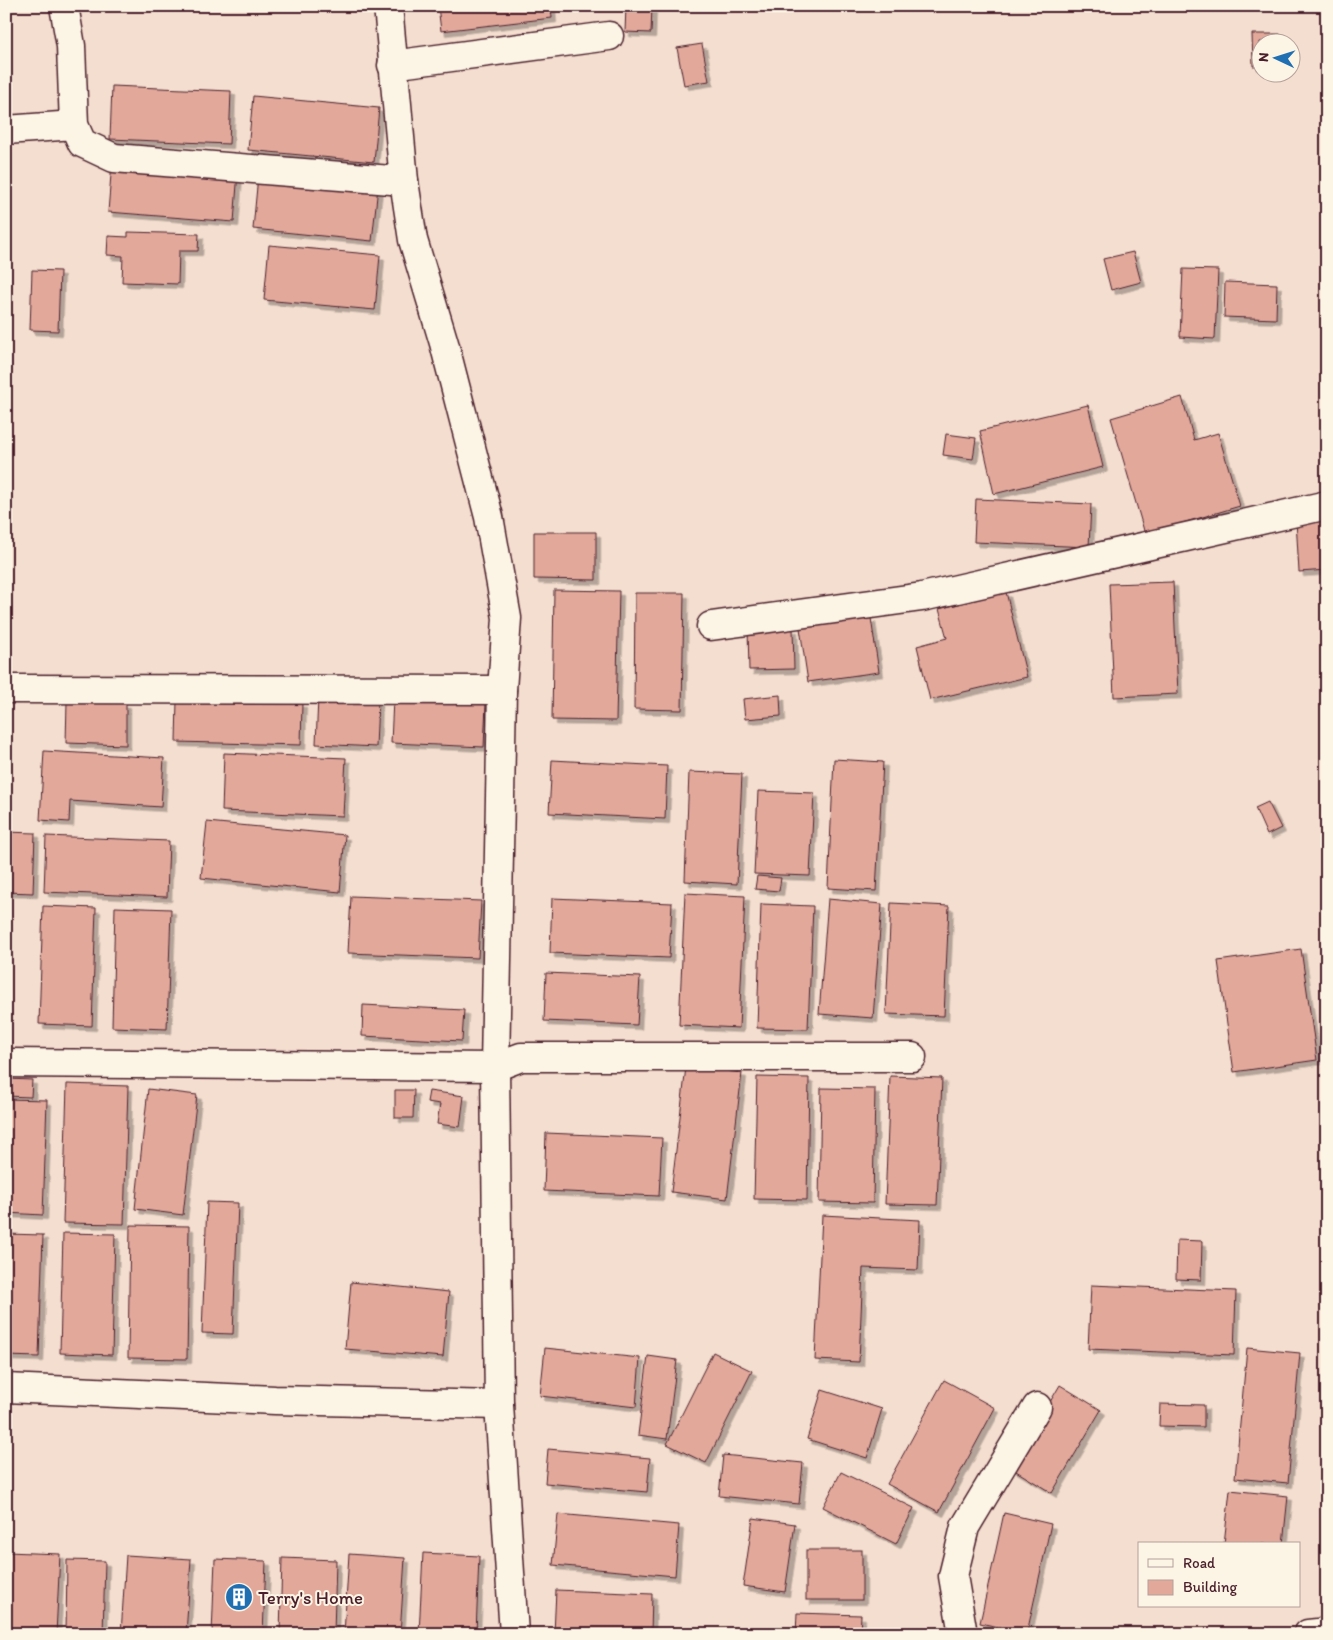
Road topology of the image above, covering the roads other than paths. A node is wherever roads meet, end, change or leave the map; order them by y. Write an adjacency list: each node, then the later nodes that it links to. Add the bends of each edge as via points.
1 (64, 6): 5 (street, via 71,46)
2 (388, 6): 4 (street)
3 (609, 36): 4 (street)
4 (392, 65): 7 (street)
5 (74, 125): 6 (street); 7 (street, via 82,143 114,158)
6 (6, 130)
7 (404, 181): 11 (street, via 413,240 444,343 489,517 507,618)
8 (1327, 505): 9 (street, via 922,597)
9 (711, 626)
10 (6, 689): 11 (street)
11 (502, 690): 14 (street)
12 (912, 1057): 14 (street, via 521,1057)
13 (6, 1063): 14 (street)
14 (496, 1067): 16 (street)
15 (6, 1388): 16 (street, via 275,1400)
16 (499, 1405): 19 (street)
17 (1037, 1407): 20 (street, via 965,1527 953,1576)
18 (1327, 1632): 21 (street)
19 (514, 1634)
20 (963, 1634)
21 (1308, 1634)

